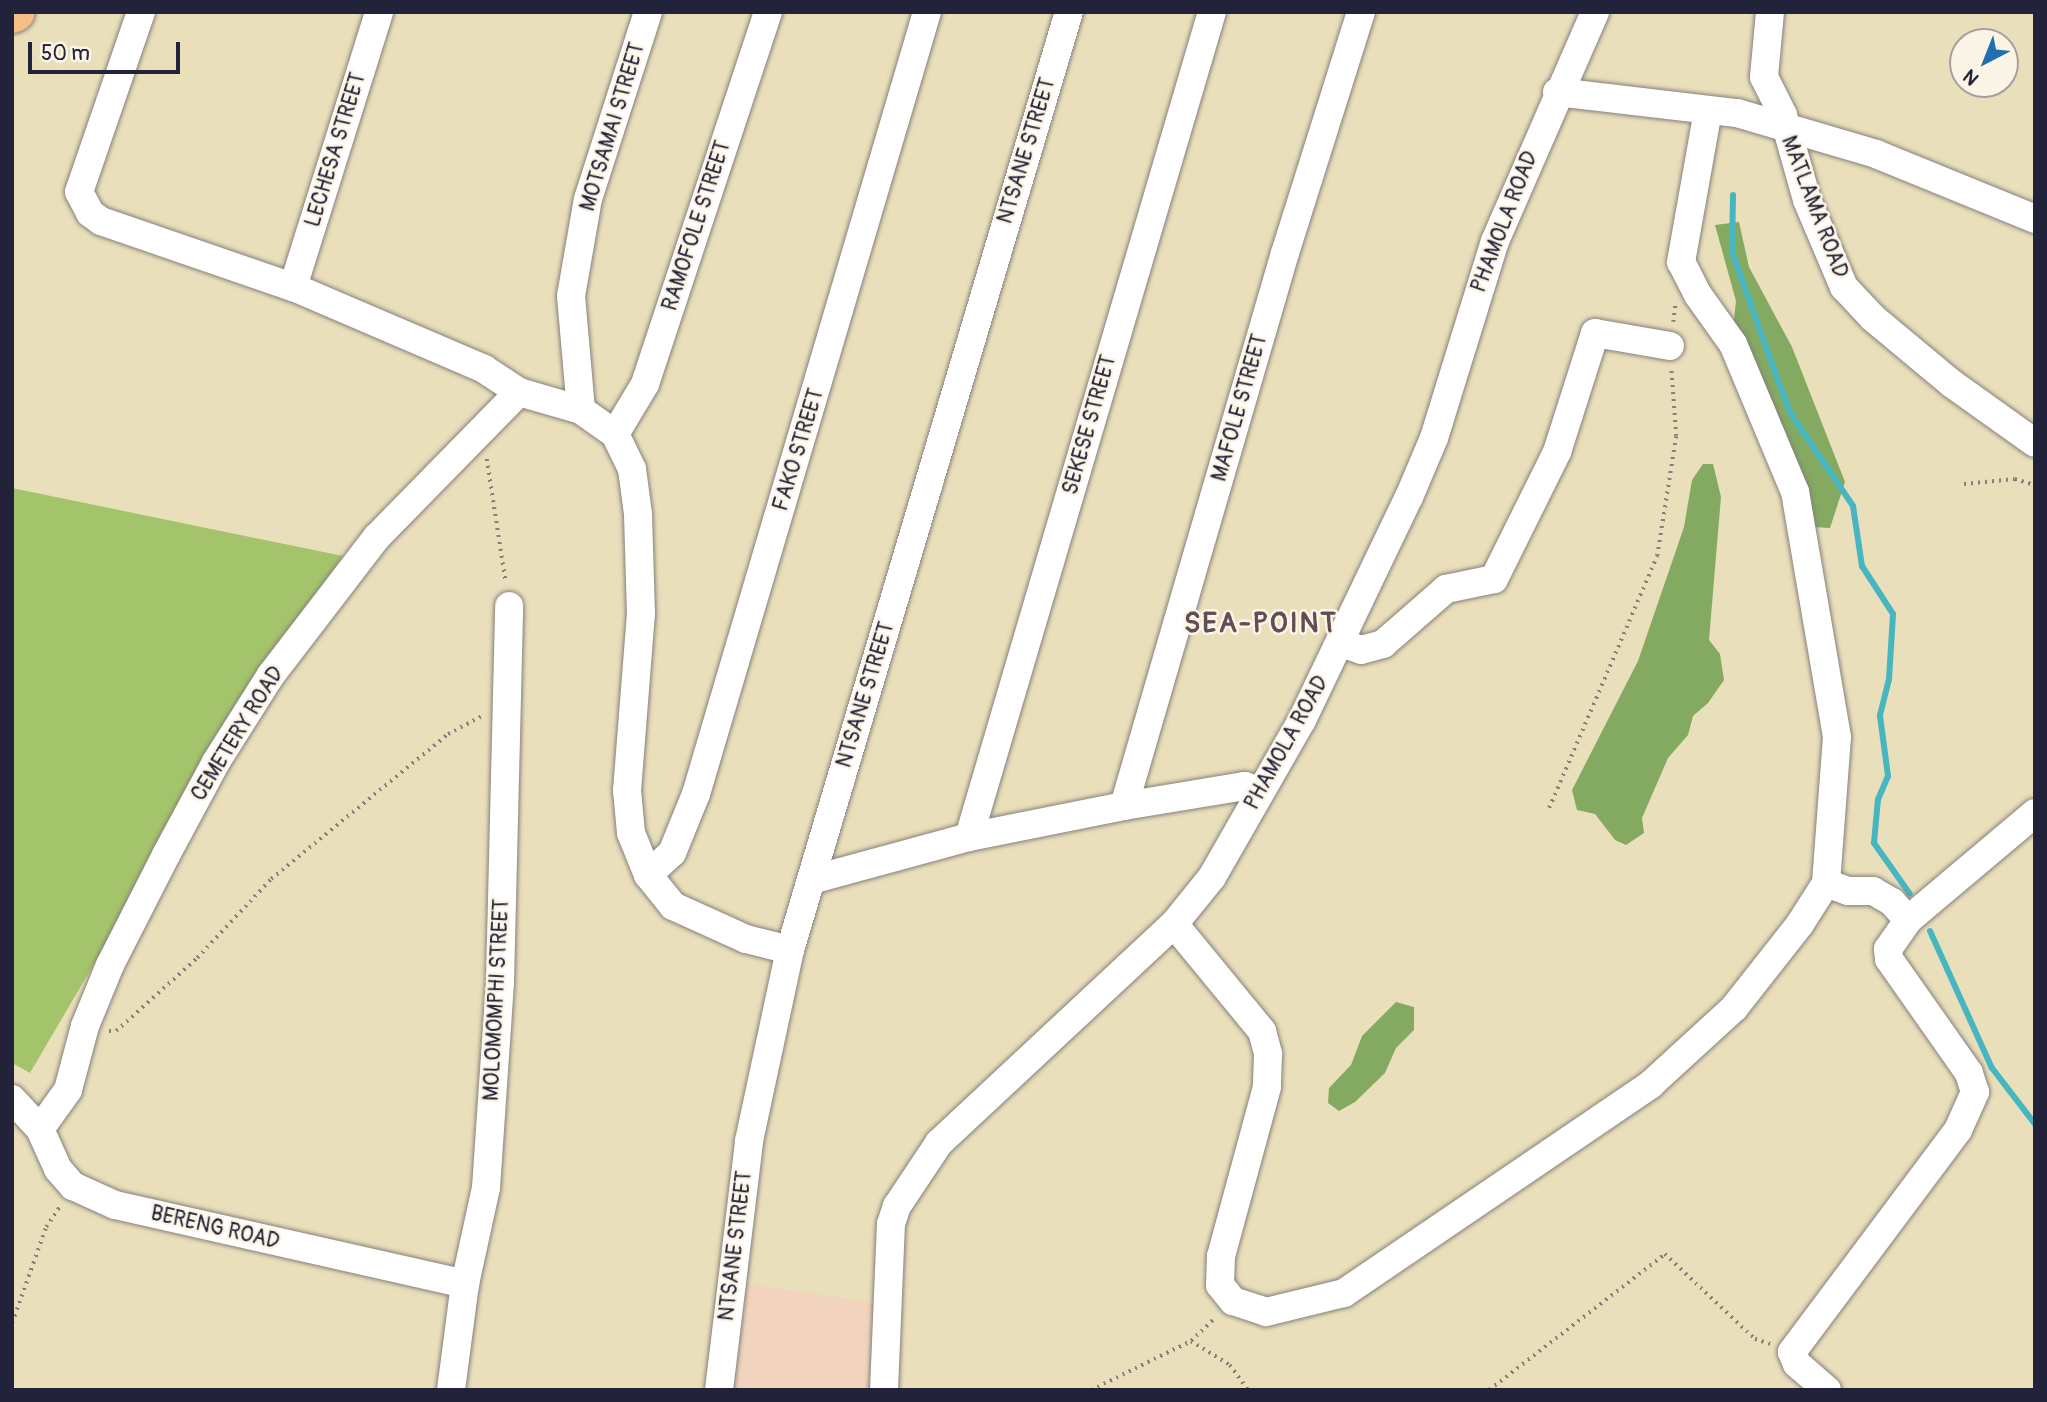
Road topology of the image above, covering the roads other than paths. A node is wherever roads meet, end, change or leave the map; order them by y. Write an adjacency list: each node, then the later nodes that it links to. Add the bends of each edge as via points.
1 (141, 12): 15 (street, via 79,192 82,201 101,221)
2 (379, 12): 15 (street, LECHESA STREET)
3 (648, 12): 18 (street, MOTSAMAI STREET, via 588,199 571,296)
4 (768, 12): 19 (street, RAMOFOLE STREET, via 645,384)
5 (927, 12): 27 (street, FAKO STREET, via 696,794 672,853)
6 (1069, 12): 28 (street, NTSANE STREET)
7 (1212, 12): 26 (street, SEKESE STREET)
8 (1361, 12): 24 (street, MAFOLE STREET, via 1285,253)
9 (1595, 12): 11 (street, PHAMOLA ROAD)
10 (1770, 12): 13 (street, MATLAMA ROAD, via 1764,77 1783,115)
11 (1558, 92): 12 (street); 22 (street, PHAMOLA ROAD, via 1495,241 1434,438)
12 (1708, 111): 13 (street, via 1737,113); 29 (street, via 1681,262 1733,344 1795,492 1837,737)
13 (1784, 129): 14 (street, via 1876,154); 20 (street, MATLAMA ROAD, via 1807,200 1844,287 1941,375)
14 (2035, 219)
15 (293, 287): 17 (street, via 484,369)
16 (1670, 346): 22 (street, via 1595,332 1557,452 1494,579 1446,589 1383,644 1361,650)
17 (519, 392): 18 (street); 34 (street, CEMETERY ROAD, via 377,537 271,676 216,762 166,855 85,1026 68,1090)
18 (581, 410): 19 (street)
19 (615, 435): 27 (street, via 632,469 638,514 641,613 627,790 631,833)
20 (2035, 443)
21 (509, 606): 35 (street, MOLOMOMPHI STREET, via 500,982 488,1160)
22 (1341, 643): 23 (street, PHAMOLA ROAD)
23 (1260, 792): 24 (street, via 1245,786); 31 (street, PHAMOLA ROAD, via 1212,877)
24 (1124, 806): 26 (street)
25 (2035, 813): 30 (street)
26 (969, 837): 28 (street)
27 (648, 875): 32 (street, via 673,906 746,939)
28 (811, 880): 32 (street, NTSANE STREET)
29 (1826, 883): 30 (street, via 1848,891 1872,891 1892,902); 31 (street, via 1734,1008 1651,1084 1344,1293 1266,1312 1233,1301 1220,1285 1222,1256 1267,1087 1268,1054 1262,1031)
30 (1908, 920): 39 (street, via 1891,942 1889,960 1969,1073 1975,1092 1958,1130 1792,1352 1797,1364)
31 (1174, 924): 38 (street, PHAMOLA ROAD, via 939,1143 909,1186 891,1224)
32 (790, 950): 37 (street, NTSANE STREET, via 748,1141)
33 (12, 1099): 34 (street)
34 (40, 1129): 35 (street, BERENG ROAD, via 58,1169 73,1186 115,1205)
35 (465, 1284): 36 (street, MOLOMOMPHI STREET)
36 (452, 1390)
37 (719, 1390)
38 (884, 1390)
39 (1827, 1390)

